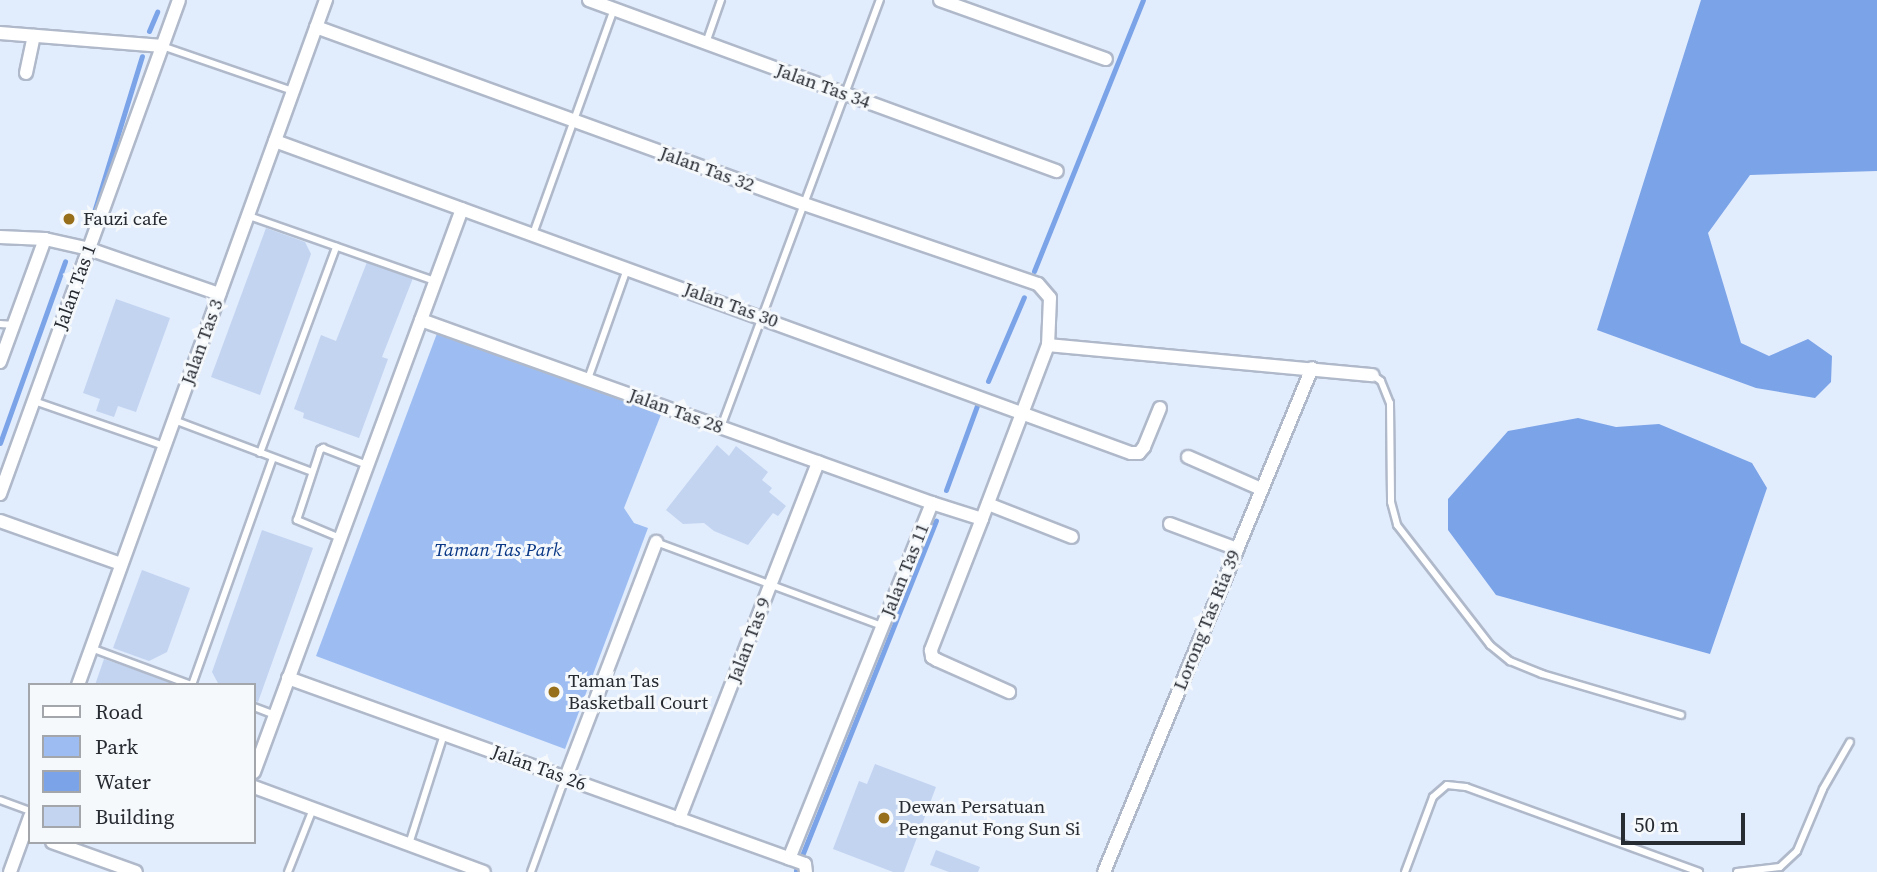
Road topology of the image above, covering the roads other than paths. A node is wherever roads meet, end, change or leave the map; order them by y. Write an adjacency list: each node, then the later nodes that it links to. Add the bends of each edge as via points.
1 (179, 0): 12 (street, Jalan Tas 1)
2 (326, 0): 8 (street, Jalan Tas 3)
3 (589, 0): 7 (street, Jalan Tas 34)
4 (721, 0): 11 (lane)
5 (880, 0): 16 (lane)
6 (940, 0): 13 (street)
7 (614, 9): 11 (street, Jalan Tas 34); 17 (lane)
8 (316, 27): 15 (street, Jalan Tas 3); 17 (street, Jalan Tas 32)
9 (0, 33): 10 (street)
10 (34, 36): 12 (street); 14 (street)
11 (706, 43): 16 (street, Jalan Tas 34)
12 (162, 46): 15 (lane); 27 (street, Jalan Tas 1)
13 (1106, 59)
14 (26, 74)
15 (293, 91): 18 (street, Jalan Tas 3)
16 (847, 94): 19 (street, Jalan Tas 34); 20 (lane)
17 (576, 121): 20 (street, Jalan Tas 32); 23 (lane)
18 (275, 141): 21 (street, Jalan Tas 30); 22 (street, Jalan Tas 3)
19 (1057, 172)
20 (804, 204): 31 (lane); 35 (street, Jalan Tas 32, via 1038,284 1050,298)
21 (462, 209): 23 (street, Jalan Tas 30); 29 (street)
22 (248, 216): 26 (lane); 30 (street, Jalan Tas 3)
23 (533, 234): 28 (street, Jalan Tas 30)
24 (0, 237): 25 (street)
25 (45, 239): 27 (street); 34 (street)
26 (336, 247): 29 (lane); 46 (lane)
27 (89, 250): 30 (street); 40 (street, Jalan Tas 1)
28 (628, 268): 31 (street, Jalan Tas 30); 39 (lane)
29 (435, 281): 32 (street)
30 (219, 294): 43 (street, Jalan Tas 3)
31 (762, 316): 42 (street, Jalan Tas 30); 44 (lane)
32 (421, 320): 39 (street, Jalan Tas 28); 50 (street)
33 (0, 324): 34 (lane)
34 (14, 326): 36 (street)
35 (1048, 345): 37 (street); 42 (street)
36 (0, 362)
37 (1312, 368): 38 (street); 52 (street, Lorong Tas Ria 39)
38 (1373, 375): 74 (lane, via 1381,381 1390,403 1391,502 1397,525 1490,645 1510,661 1542,674)
39 (588, 379): 44 (street, Jalan Tas 28)
40 (34, 401): 45 (lane); 53 (street, Jalan Tas 1)
41 (1160, 408): 42 (street, Jalan Tas 30, via 1139,453)
42 (1023, 412): 55 (street)
43 (174, 420): 45 (street, Jalan Tas 3); 46 (lane)
44 (721, 427): 49 (street, Jalan Tas 28)
45 (164, 446): 63 (street, Jalan Tas 3)
46 (260, 453): 48 (lane)
47 (1188, 457): 52 (street)
48 (272, 458): 51 (lane); 70 (lane)
49 (818, 462): 54 (street, Jalan Tas 28); 64 (street, Jalan Tas 9)
50 (367, 465): 51 (lane, via 323,448); 60 (street)
51 (312, 472): 60 (lane, via 297,520)
52 (1261, 489): 62 (street, Lorong Tas Ria 39)
53 (0, 495)
54 (932, 503): 56 (street, Jalan Tas 11); 65 (street, Jalan Tas 11)
55 (988, 504): 56 (street); 59 (street)
56 (982, 519): 71 (street, via 932,657)
57 (0, 521): 63 (street)
58 (1170, 524): 62 (street)
59 (1072, 537)
60 (340, 538): 67 (street)
61 (656, 542): 64 (lane); 78 (street)
62 (1237, 549): 94 (street, Lorong Tas Ria 39)
63 (121, 564): 66 (street, Jalan Tas 3)
64 (771, 584): 65 (lane); 83 (street, Jalan Tas 9)
65 (882, 626): 87 (street, Jalan Tas 11)
66 (91, 648): 68 (street, Jalan Tas 3); 69 (lane)
67 (288, 678): 73 (street); 75 (street, Jalan Tas 26)
68 (79, 683)
69 (186, 683)
70 (192, 683)
71 (1009, 692)
72 (256, 709): 73 (lane)
73 (275, 715): 77 (street)
74 (1681, 715)
75 (444, 734): 78 (street, Jalan Tas 26); 86 (lane)
76 (1850, 741): 97 (lane, via 1797,851 1780,867)
77 (256, 767)
78 (566, 776): 83 (street, Jalan Tas 26); 92 (lane)
79 (256, 789): 82 (street)
80 (0, 800): 81 (lane)
81 (28, 809)
82 (313, 809): 86 (street); 90 (lane)
83 (679, 819): 87 (street, Jalan Tas 26)
84 (27, 834): 88 (street)
85 (58, 844): 89 (street)
86 (409, 844): 91 (street)
87 (789, 859): 93 (street, Jalan Tas 26, via 806,864)
88 (10, 872)
89 (136, 872)
90 (288, 872)
91 (484, 872)
92 (531, 872)
93 (806, 872)
94 (1104, 872)
95 (1405, 872): 96 (lane, via 1433,797 1447,785 1466,787)
96 (1699, 872)
97 (1737, 872)

